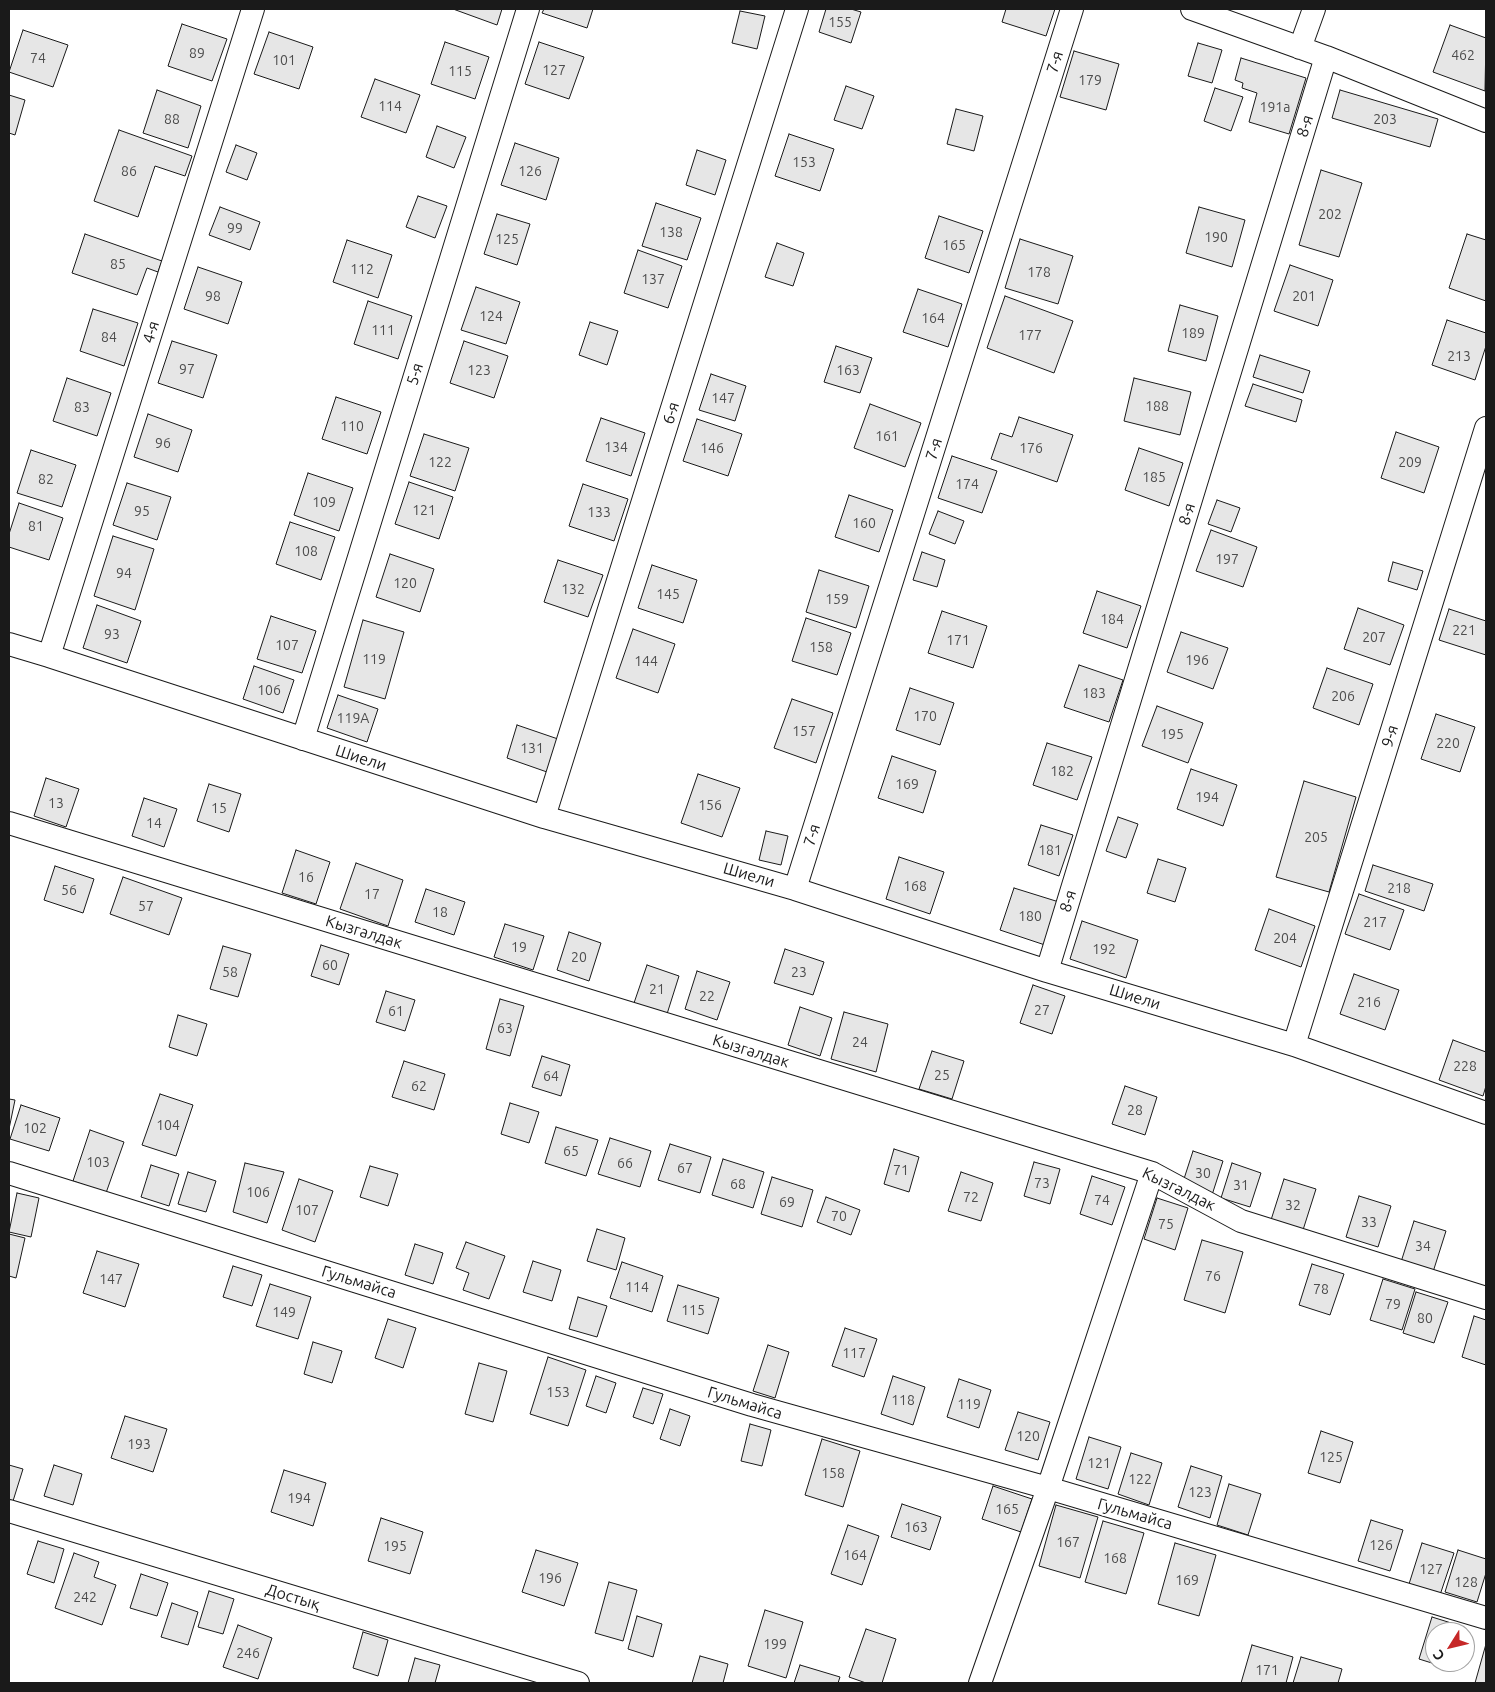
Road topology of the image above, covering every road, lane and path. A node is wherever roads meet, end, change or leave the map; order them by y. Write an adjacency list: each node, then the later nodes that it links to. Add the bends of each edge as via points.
1 (253, 9): 12 (street, 4-я)
2 (528, 9): 13 (street, 5-я)
3 (797, 9): 14 (street, 6-я)
4 (1072, 9): 16 (street, 7-я)
5 (1192, 9): 7 (street)
6 (1314, 9): 7 (street)
7 (1300, 48): 8 (street)
8 (1326, 56): 9 (street); 17 (street, 8-я)
9 (1486, 121)
10 (1486, 428): 18 (street, 9-я)
11 (9, 644): 12 (street, Шиели)
12 (49, 656): 13 (street, Шиели)
13 (303, 739): 14 (street, Шиели)
14 (544, 817): 16 (street, Шиели)
15 (9, 823): 21 (street, Кызгалдак)
16 (796, 889): 17 (street, Шиели)
17 (1047, 971): 18 (street, Шиели)
18 (1294, 1045): 19 (street, Шиели)
19 (1486, 1113)
20 (9, 1172): 23 (street, Гульмайса, via 752,1406)
21 (1152, 1174): 22 (street, Кызгалдак, via 1241,1221); 23 (street)
22 (1486, 1298)
23 (1048, 1488): 25 (street, Гульмайса); 27 (street)
24 (9, 1511): 26 (street, Достық)
25 (1486, 1618)
26 (578, 1683)
27 (980, 1683)

